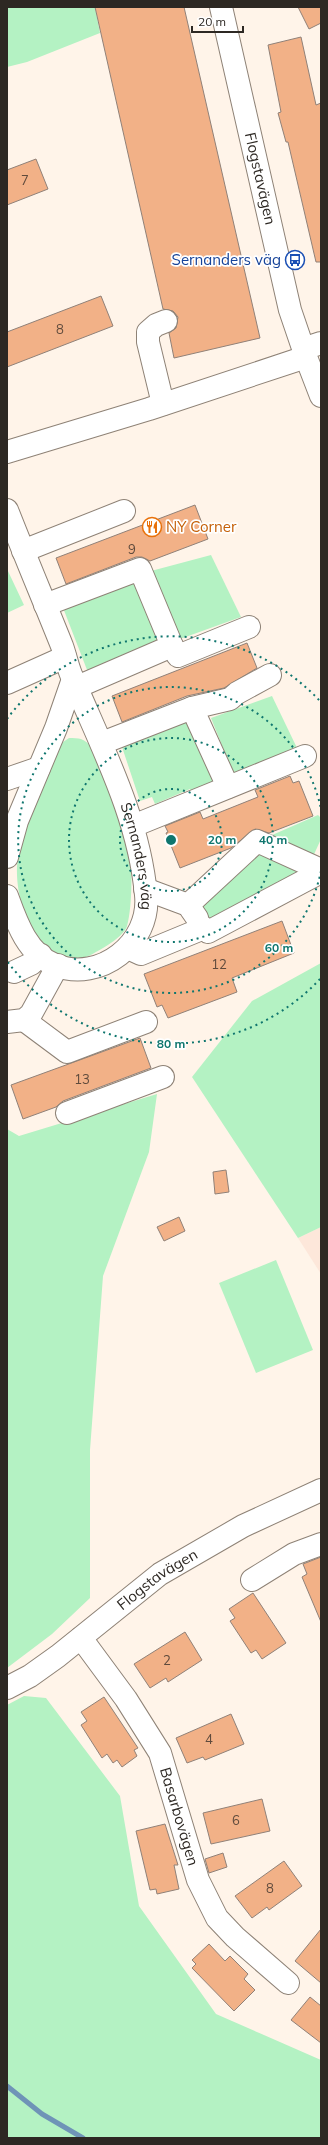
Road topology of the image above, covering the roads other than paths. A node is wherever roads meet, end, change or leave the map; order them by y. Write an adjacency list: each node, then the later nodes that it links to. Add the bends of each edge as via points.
1 (221, 7): 3 (street, Flogstavägen, via 290,310)
2 (166, 321): 5 (street, via 148,332 148,342)
3 (310, 350): 4 (street, Flogstavägen); 5 (street)
4 (321, 396)
5 (163, 404): 6 (street)
6 (7, 452)
7 (7, 510): 9 (street, Sernanders väg)
8 (124, 511): 9 (street)
9 (23, 551): 10 (street, Sernanders väg)
10 (45, 605): 12 (street, via 140,569); 13 (street, Sernanders väg)
11 (249, 627): 12 (street, via 178,656)
12 (172, 646): 16 (street)
13 (65, 657): 15 (street); 16 (street, Sernanders väg)
14 (270, 675): 17 (street, via 237,692 230,699)
15 (7, 683)
16 (75, 683): 18 (street, Sernanders väg); 20 (street)
17 (192, 708): 18 (street); 22 (street)
18 (102, 743): 23 (street, Sernanders väg)
19 (305, 756): 22 (street)
20 (39, 768): 21 (street); 24 (street, via 17,821)
21 (7, 779)
22 (228, 787): 23 (street)
23 (133, 826): 26 (street, Sernanders väg, via 139,843)
24 (7, 857)
25 (321, 871): 28 (street, via 257,841); 29 (street, via 208,932)
26 (145, 889): 28 (street); 31 (street, Sernanders väg, via 147,897 142,928)
27 (7, 896): 30 (street)
28 (188, 905): 29 (street)
29 (204, 928): 31 (street, via 141,954)
30 (13, 929): 32 (street, via 34,950)
31 (128, 948): 32 (street, Sernanders väg, via 110,962 90,968)
32 (49, 960): 33 (street, via 31,964); 34 (street, via 31,1014)
33 (14, 972)
34 (15, 1021): 35 (street, via 67,1052)
35 (146, 1022)
36 (163, 1077): 37 (street)
37 (67, 1113)
38 (321, 1490): 41 (street, Flogstavägen, via 243,1526 160,1574)
39 (321, 1544): 40 (street, via 294,1554)
40 (252, 1580)
41 (81, 1638): 42 (street, Flogstavägen, via 30,1676); 43 (street, Basarbovägen, via 126,1699 160,1753 198,1880 217,1918 235,1938)
42 (7, 1688)
43 (288, 1983)

